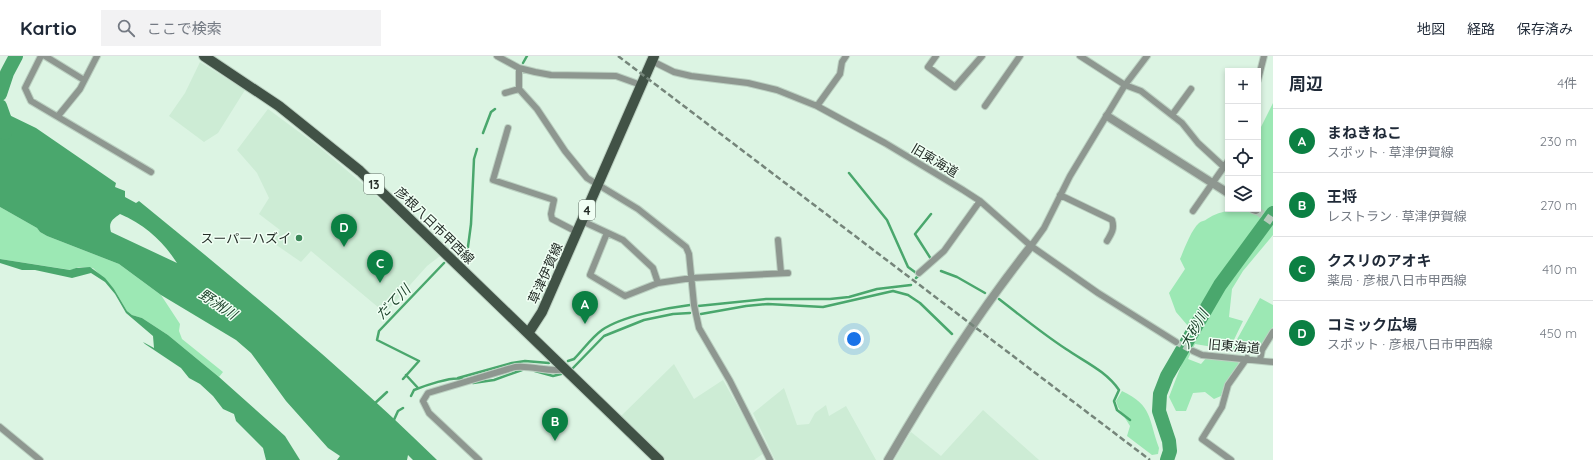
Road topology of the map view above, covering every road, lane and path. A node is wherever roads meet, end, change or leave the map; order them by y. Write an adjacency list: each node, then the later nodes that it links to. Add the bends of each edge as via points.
1 (41, 56): 25 (street, via 25,88 31,101)
2 (46, 56): 16 (street)
3 (97, 56): 16 (street)
4 (204, 56): 47 (main road, 彦根八日市甲西線 / 13, via 279,106 360,171)
5 (497, 56): 14 (street)
6 (846, 56): 22 (street, via 840,74)
7 (936, 56): 8 (street, via 928,67 954,86)
8 (982, 56)
9 (1020, 56): 23 (street)
10 (1080, 56): 18 (street)
11 (1147, 56): 18 (street)
12 (1264, 56): 15 (street)
13 (653, 58): 17 (main road, 草津伊賀線 / 4); 22 (street, 旧東海道, via 674,72 748,82)
14 (519, 68): 17 (street, via 551,75 616,76); 19 (street)
15 (1261, 68)
16 (84, 80): 25 (street)
17 (641, 85): 31 (main road, 草津伊賀線 / 4)
18 (1125, 85): 24 (street, via 1141,91); 26 (street)
19 (519, 89): 21 (street); 31 (street, via 537,109 587,178)
20 (1191, 89): 24 (street)
21 (505, 93)
22 (817, 106): 34 (street, 旧東海道, via 935,172)
23 (985, 106)
24 (1172, 115): 28 (street)
25 (58, 116): 29 (street)
26 (1107, 116): 30 (street); 33 (street)
27 (508, 128): 37 (street, via 493,180 554,200 552,219)
28 (1224, 167): 30 (street)
29 (151, 172)
30 (1213, 183): 32 (street); 35 (street)
31 (599, 184): 36 (main road, 草津伊賀線 / 4); 45 (street, via 680,240 689,254)
32 (1225, 191)
33 (1060, 195): 40 (street, via 1112,220 1113,231); 41 (street, via 1044,228)
34 (980, 201): 41 (street, 旧東海道); 44 (street, via 944,251)
35 (1193, 211)
36 (582, 221): 37 (main road, 草津伊賀線 / 4); 38 (street)
37 (577, 232): 47 (main road, 草津伊賀線 / 4, via 542,312)
38 (607, 232): 46 (street, via 623,240 653,268); 46 (street, via 590,275 625,296)
39 (778, 240): 42 (street)
40 (1107, 241)
41 (1031, 246): 49 (street, 旧東海道, via 1098,293); 60 (street, via 1004,280 931,388)
42 (781, 273): 43 (street); 45 (street)
43 (788, 273)
44 (919, 273)
45 (692, 278): 46 (street); 59 (street, via 699,328)
46 (658, 283)
47 (529, 332): 54 (main road)
48 (1273, 332): 52 (street, via 1262,350)
49 (1176, 342)
50 (1193, 351): 51 (street, 旧東海道, via 1202,355)
51 (1247, 358): 52 (street, 旧東海道); 61 (street, via 1228,385 1222,407 1202,439)
52 (1260, 360): 53 (street, 旧東海道)
53 (1273, 362)
54 (566, 369): 57 (street, via 558,371 515,367 428,393 423,401 429,413); 58 (main road)
55 (0, 427): 56 (street)
56 (40, 460)
57 (479, 460)
58 (659, 460)
59 (770, 460)
60 (888, 460)
61 (1231, 460)

